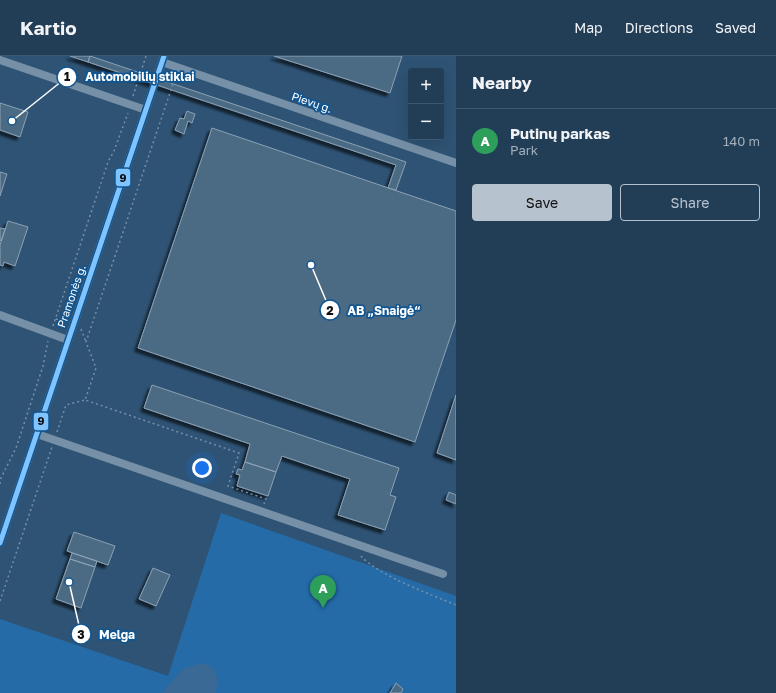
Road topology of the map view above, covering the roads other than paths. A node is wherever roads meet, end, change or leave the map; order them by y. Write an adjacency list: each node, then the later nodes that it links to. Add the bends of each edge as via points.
1 (163, 59): 3 (street, Pramonės g.); 4 (street, Pievų g., via 179,68)
2 (0, 60): 3 (street)
3 (146, 110): 6 (street, Pramonės g.)
4 (456, 163)
5 (0, 315): 6 (street)
6 (68, 340): 7 (street, Pramonės g.)
7 (36, 434): 8 (street, Pramonės g.); 9 (street)
8 (0, 543)
9 (443, 574)

